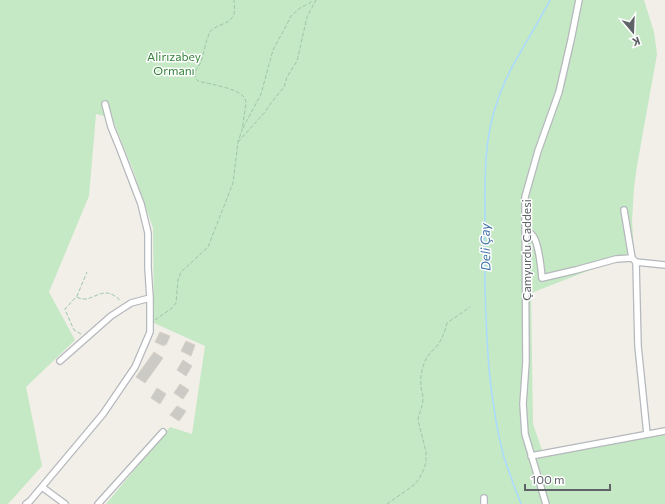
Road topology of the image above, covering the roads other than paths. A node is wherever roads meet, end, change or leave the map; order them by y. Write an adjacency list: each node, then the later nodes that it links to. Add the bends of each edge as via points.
1 (579, 0): 4 (street, Çamyurdu Caddesi, via 559,92 525,197)
2 (105, 104): 7 (street, via 111,127 141,204 148,233)
3 (624, 210): 5 (street)
4 (525, 230): 5 (street, via 536,241 542,278 616,259); 12 (street, Çamyurdu Caddesi, via 526,362 523,404 525,434)
5 (634, 260): 6 (street); 11 (street, via 638,346)
6 (665, 265)
7 (150, 298): 8 (street, via 138,300 111,316); 13 (street, via 150,332 135,367 103,414)
8 (60, 361)
9 (665, 431): 11 (street)
10 (163, 432): 16 (street)
11 (647, 434): 12 (street)
12 (531, 456): 17 (street, Çamyurdu Caddesi)
13 (42, 487): 14 (street); 15 (street)
14 (26, 504)
15 (65, 504)
16 (98, 504)
17 (546, 504)

